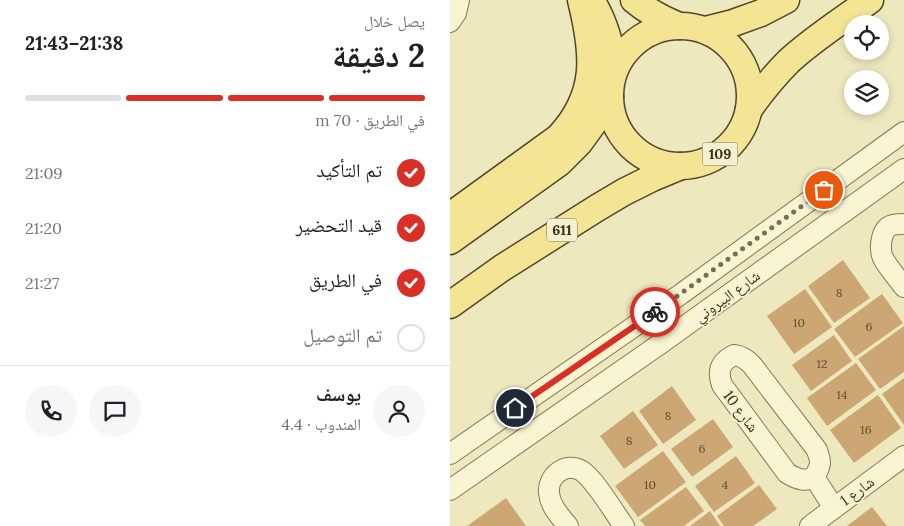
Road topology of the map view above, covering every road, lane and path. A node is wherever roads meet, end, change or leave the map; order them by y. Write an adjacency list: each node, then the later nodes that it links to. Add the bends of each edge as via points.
1 (459, 0): 7 (street)
2 (581, 0): 16 (main road, via 590,70 584,100 577,114 559,137)
3 (591, 0): 10 (main road, via 606,29)
4 (634, 0): 8 (main road, via 661,19)
5 (786, 0): 9 (main road, via 761,13)
6 (870, 0): 12 (main road, via 788,62)
7 (450, 22)
8 (679, 26): 9 (main road, 109); 10 (main road, 109, via 665,27 640,38 629,47)
9 (705, 30): 12 (main road, 109, via 728,45 744,68 750,95)
10 (614, 70): 11 (main road, 109)
11 (610, 97): 14 (main road, 109, via 615,124 631,147 654,162); 18 (main road, via 579,144 559,163)
12 (749, 109): 14 (main road, 109, via 738,134 720,154 694,165)
13 (904, 132): 20 (street, شارع البيروني)
14 (681, 166): 21 (main road, 611, via 597,208 502,268)
15 (904, 169): 23 (street, شارع البيروني)
16 (450, 216)
17 (904, 224): 19 (street, via 888,227 880,248 883,258)
18 (450, 240)
19 (904, 287)
20 (680, 294): 22 (street, شارع البيروني); 23 (street, via 676,306 679,313)
21 (450, 306)
22 (646, 318): 24 (street, via 662,323 665,329); 25 (street, شارع البيروني)
23 (693, 320): 24 (street, شارع البيروني)
24 (660, 344): 28 (street, شارع البيروني)
25 (450, 454)
26 (901, 465): 29 (street, شارع 1)
27 (814, 477): 27 (street, شارع 10, via 820,461 817,450 752,364 739,356 728,358 719,372 722,385 787,472 800,480); 29 (street)
28 (450, 490)
29 (834, 508): 32 (street, شارع 1)
30 (568, 526): 31 (street, via 552,505 548,485 556,473 572,467 591,479)
31 (624, 526)
32 (810, 526)

